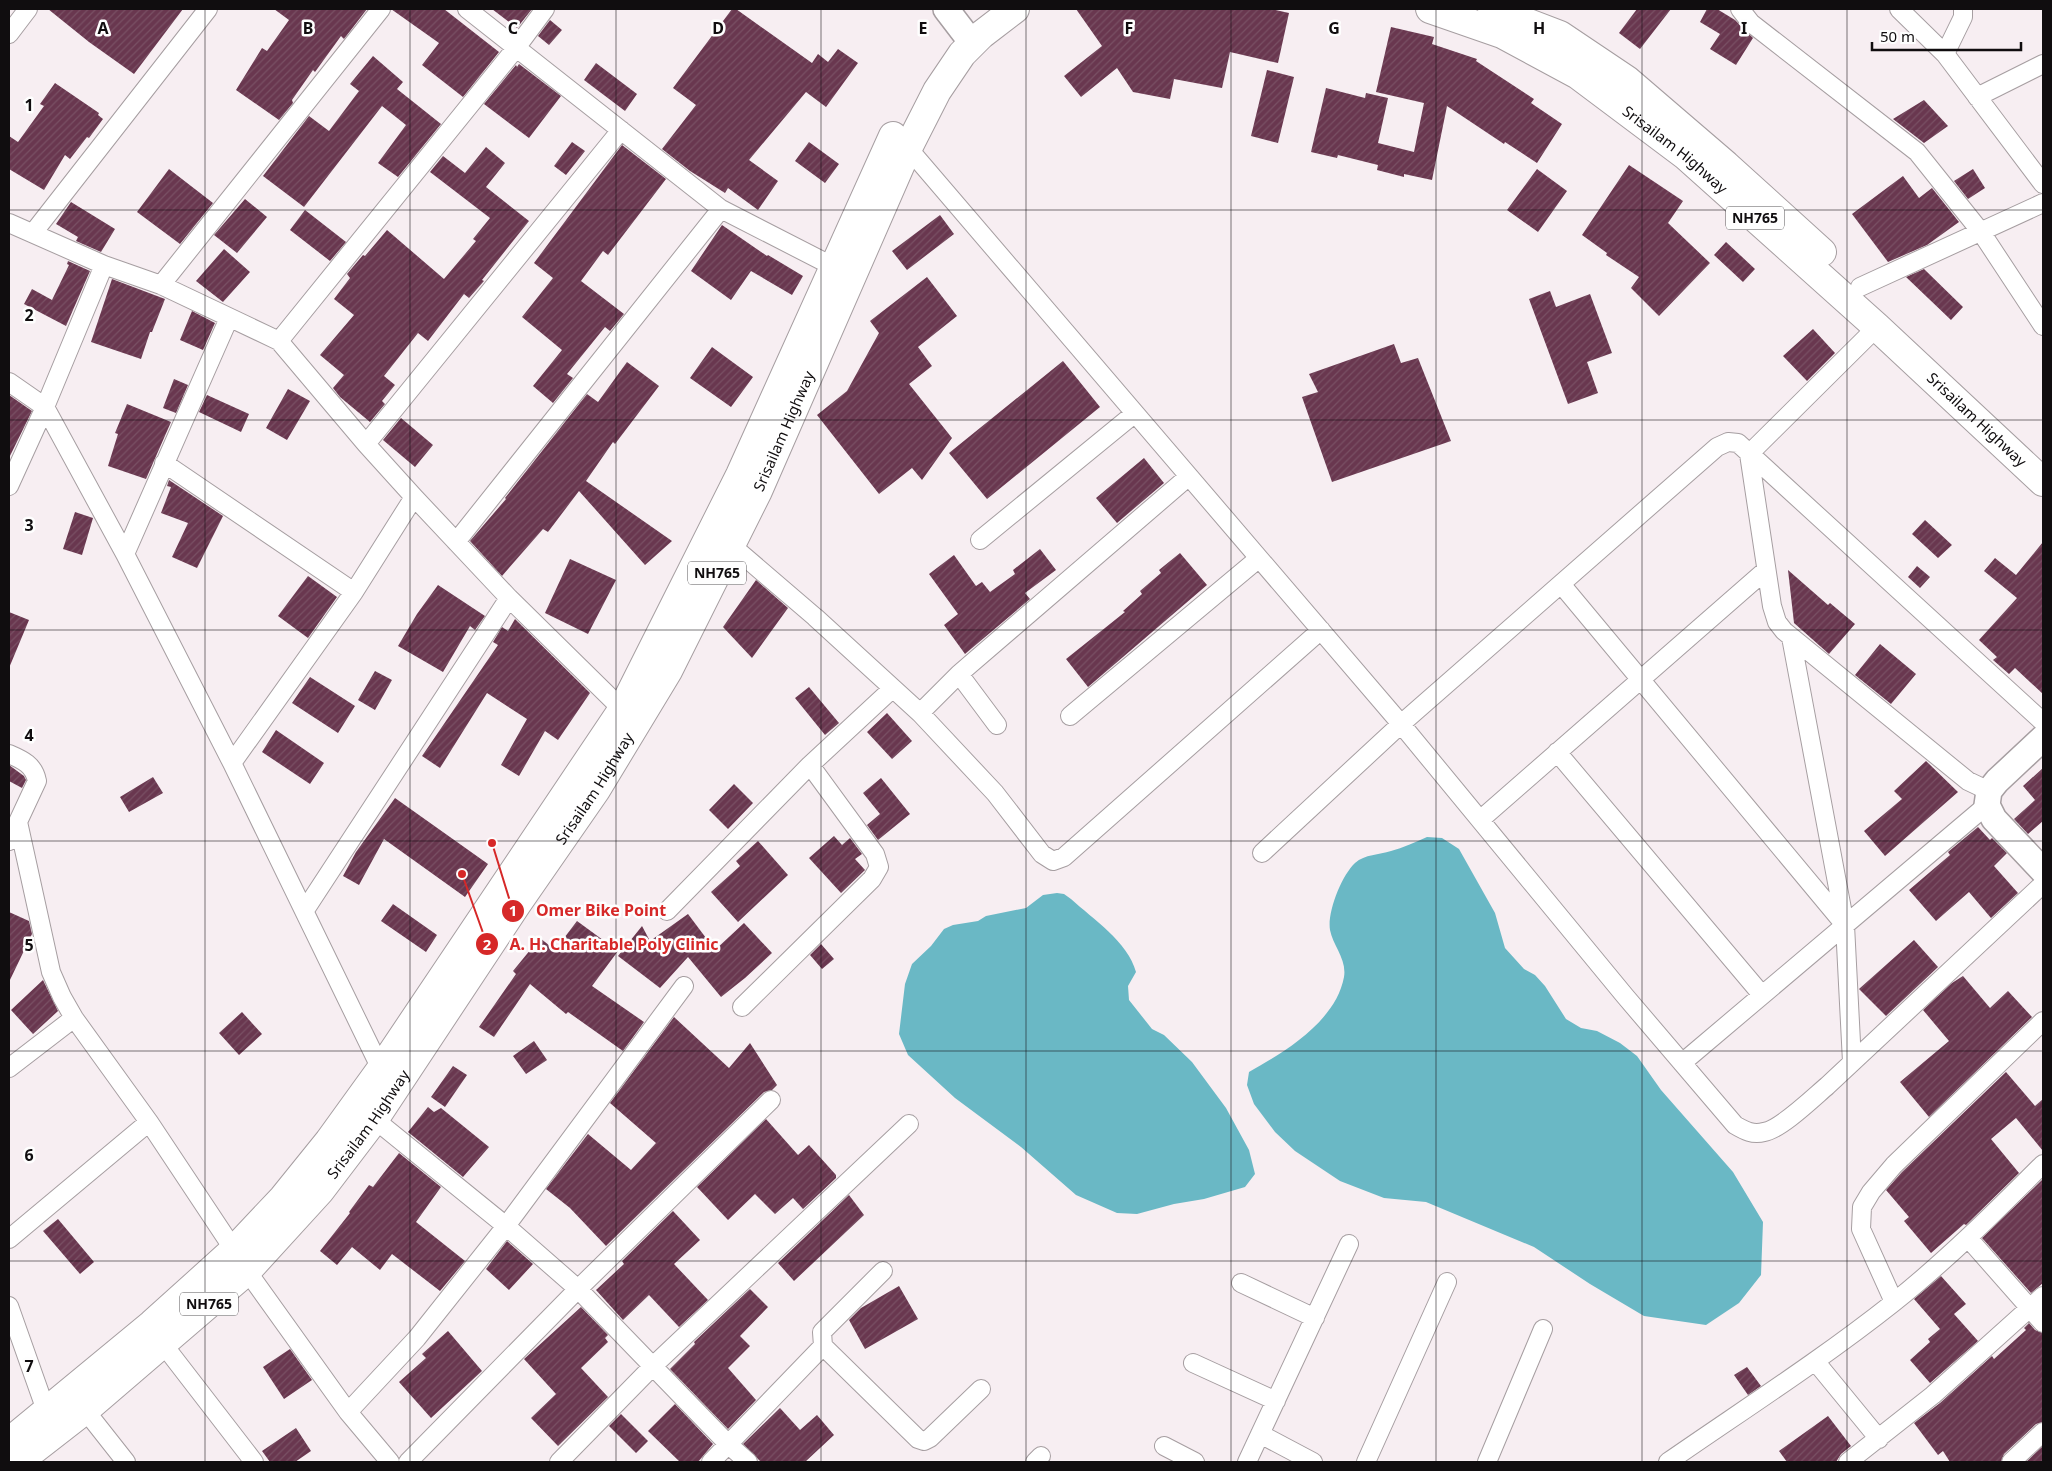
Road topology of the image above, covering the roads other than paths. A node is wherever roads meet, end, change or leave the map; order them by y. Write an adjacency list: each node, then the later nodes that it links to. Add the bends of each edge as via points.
1 (28, 9): 14 (street)
2 (208, 9): 27 (street)
3 (380, 9): 30 (street)
4 (467, 9): 16 (street)
5 (545, 9): 16 (street)
6 (946, 9): 15 (street)
7 (986, 9): 15 (highway, Srisailam Highway / NH765)
8 (1015, 9): 15 (highway, Srisailam Highway / NH765)
9 (1430, 9): 34 (highway, Srisailam Highway / NH765, via 1502,34 1578,75 1686,156)
10 (1740, 9): 26 (street, via 1751,23 1917,152)
11 (1899, 9): 17 (street)
12 (1963, 9): 17 (street, via 1963,17)
13 (1503, 11): 31 (highway, Srisailam Highway / NH765, via 1560,35 1627,80)
14 (9, 34)
15 (967, 37): 21 (highway, Srisailam Highway / NH765, via 962,54 937,91); 29 (highway, Srisailam Highway / NH765, via 918,92 898,128)
16 (516, 48): 20 (street); 35 (street)
17 (1945, 54): 19 (street)
18 (2043, 64): 19 (street)
19 (1977, 97): 22 (street)
20 (621, 130): 24 (street); 39 (street)
21 (908, 148): 29 (highway, Srisailam Highway / NH765); 38 (street)
22 (2043, 184)
23 (2043, 203): 26 (street)
24 (722, 208): 29 (street); 48 (street)
25 (9, 223): 27 (street)
26 (1981, 232): 31 (street); 33 (street)
27 (33, 233): 28 (street)
28 (104, 265): 30 (street); 37 (street)
29 (843, 272): 49 (highway, Srisailam Highway / NH765, via 758,492); 62 (highway, Srisailam Highway / NH765, via 740,475)
30 (161, 285): 32 (street)
31 (1860, 287): 41 (highway, Srisailam Highway / NH765)
32 (229, 318): 35 (street); 42 (street)
33 (2043, 326)
34 (1877, 327): 40 (street); 44 (highway, Srisailam Highway / NH765)
35 (279, 342): 39 (street)
36 (9, 382): 37 (street)
37 (45, 407): 45 (street); 50 (street)
38 (1134, 414): 43 (street); 47 (street)
39 (366, 444): 46 (street)
40 (1749, 454): 52 (street); 53 (street, via 1738,443 1728,442 1717,447); 64 (street)
41 (2043, 459)
42 (164, 463): 50 (street); 54 (street)
43 (1188, 477): 51 (street); 58 (street)
44 (2043, 482)
45 (9, 486)
46 (414, 497): 48 (street); 54 (street)
47 (980, 540)
48 (456, 542): 55 (street)
49 (731, 545): 60 (street); 62 (highway, Srisailam Highway / NH765, via 668,670)
50 (125, 554): 70 (street)
51 (1258, 559): 56 (street); 63 (street)
52 (1766, 570): 57 (street, via 1777,622); 59 (street)
53 (1561, 584): 59 (street); 65 (street)
54 (354, 592): 70 (street)
55 (509, 598): 62 (street); 79 (street)
56 (1321, 630): 61 (street, via 1064,857 1053,861 1042,854 995,793); 65 (street)
57 (1791, 637): 72 (street); 81 (street)
58 (959, 674): 61 (street); 66 (street)
59 (1640, 679): 68 (street); 81 (street)
60 (892, 688): 61 (street); 71 (street)
61 (920, 713)
62 (630, 716): 90 (highway, Srisailam Highway / NH765); 92 (highway, Srisailam Highway / NH765, via 596,790)
63 (1070, 716)
64 (2043, 722)
65 (1401, 724): 73 (street); 76 (street)
66 (997, 725)
67 (2043, 738): 72 (street, via 1997,780)
68 (1557, 752): 73 (street); 83 (street)
69 (9, 754): 74 (street, via 27,762 36,772 38,781)
70 (232, 763): 79 (street)
71 (810, 765): 80 (street); 84 (street, via 876,854 879,867 872,879)
72 (1988, 798): 77 (street, via 1994,819); 81 (street)
73 (1480, 820): 88 (street)
74 (18, 822): 75 (street); 85 (street, via 51,972)
75 (9, 841)
76 (1262, 853)
77 (2043, 871)
78 (2043, 884): 87 (street)
79 (305, 910): 90 (street)
80 (667, 911)
81 (1845, 925): 83 (street); 87 (street)
82 (684, 986): 96 (street)
83 (1762, 995): 88 (street)
84 (742, 1007)
85 (74, 1018): 89 (street); 93 (street)
86 (2043, 1021): 106 (street, via 1894,1165 1862,1208 1861,1229)
87 (1852, 1062): 88 (street, via 1790,1117 1766,1132 1746,1132 1735,1125)
88 (1682, 1063)
89 (9, 1068)
90 (381, 1069): 92 (highway, Srisailam Highway / NH765)
91 (771, 1100): 104 (street)
92 (365, 1112): 96 (street); 100 (highway, Srisailam Highway / NH765, via 320,1192)
93 (149, 1122): 98 (street); 100 (street)
94 (909, 1124): 116 (street)
95 (2043, 1164): 97 (street)
96 (506, 1226): 104 (street); 120 (street, via 417,1338)
97 (1968, 1238): 106 (street); 108 (street)
98 (9, 1239)
99 (1349, 1244): 109 (street)
100 (241, 1260): 112 (highway, Srisailam Highway / NH765); 120 (street); 121 (highway, Srisailam Highway / NH765, via 152,1324)
101 (883, 1271): 113 (street, via 822,1332)
102 (1446, 1282): 139 (street)
103 (1241, 1283): 109 (street)
104 (578, 1289): 116 (street); 132 (street)
105 (2043, 1296): 108 (street)
106 (1894, 1302): 114 (street)
107 (9, 1306): 121 (street)
108 (2030, 1309): 110 (street); 124 (street, via 1933,1396)
109 (1314, 1318): 118 (street)
110 (2043, 1323)
111 (1543, 1329): 140 (street)
112 (163, 1344): 119 (highway, Srisailam Highway / NH765); 130 (street)
113 (823, 1346): 117 (street, via 918,1439 924,1441); 125 (street)
114 (1814, 1361): 124 (street); 141 (street)
115 (1193, 1363): 118 (street)
116 (653, 1366): 125 (street); 133 (street)
117 (981, 1389)
118 (1276, 1401): 123 (street)
119 (85, 1410): 121 (highway, Srisailam Highway / NH765); 129 (street)
120 (348, 1412): 131 (street)
121 (50, 1422): 127 (highway, Srisailam Highway / NH765)
122 (2043, 1432): 142 (street)
123 (1260, 1434): 137 (street); 138 (street)
124 (1879, 1439): 128 (street)
125 (729, 1445): 134 (street); 135 (street)
126 (1164, 1446): 136 (street)
127 (19, 1456)
128 (1857, 1460)
129 (126, 1462)
130 (254, 1462)
131 (390, 1462)
132 (408, 1462)
133 (559, 1462)
134 (711, 1462)
135 (748, 1462)
136 (1194, 1462)
137 (1247, 1462)
138 (1313, 1462)
139 (1366, 1462)
140 (1487, 1462)
141 (1668, 1462)
142 (2011, 1462)

